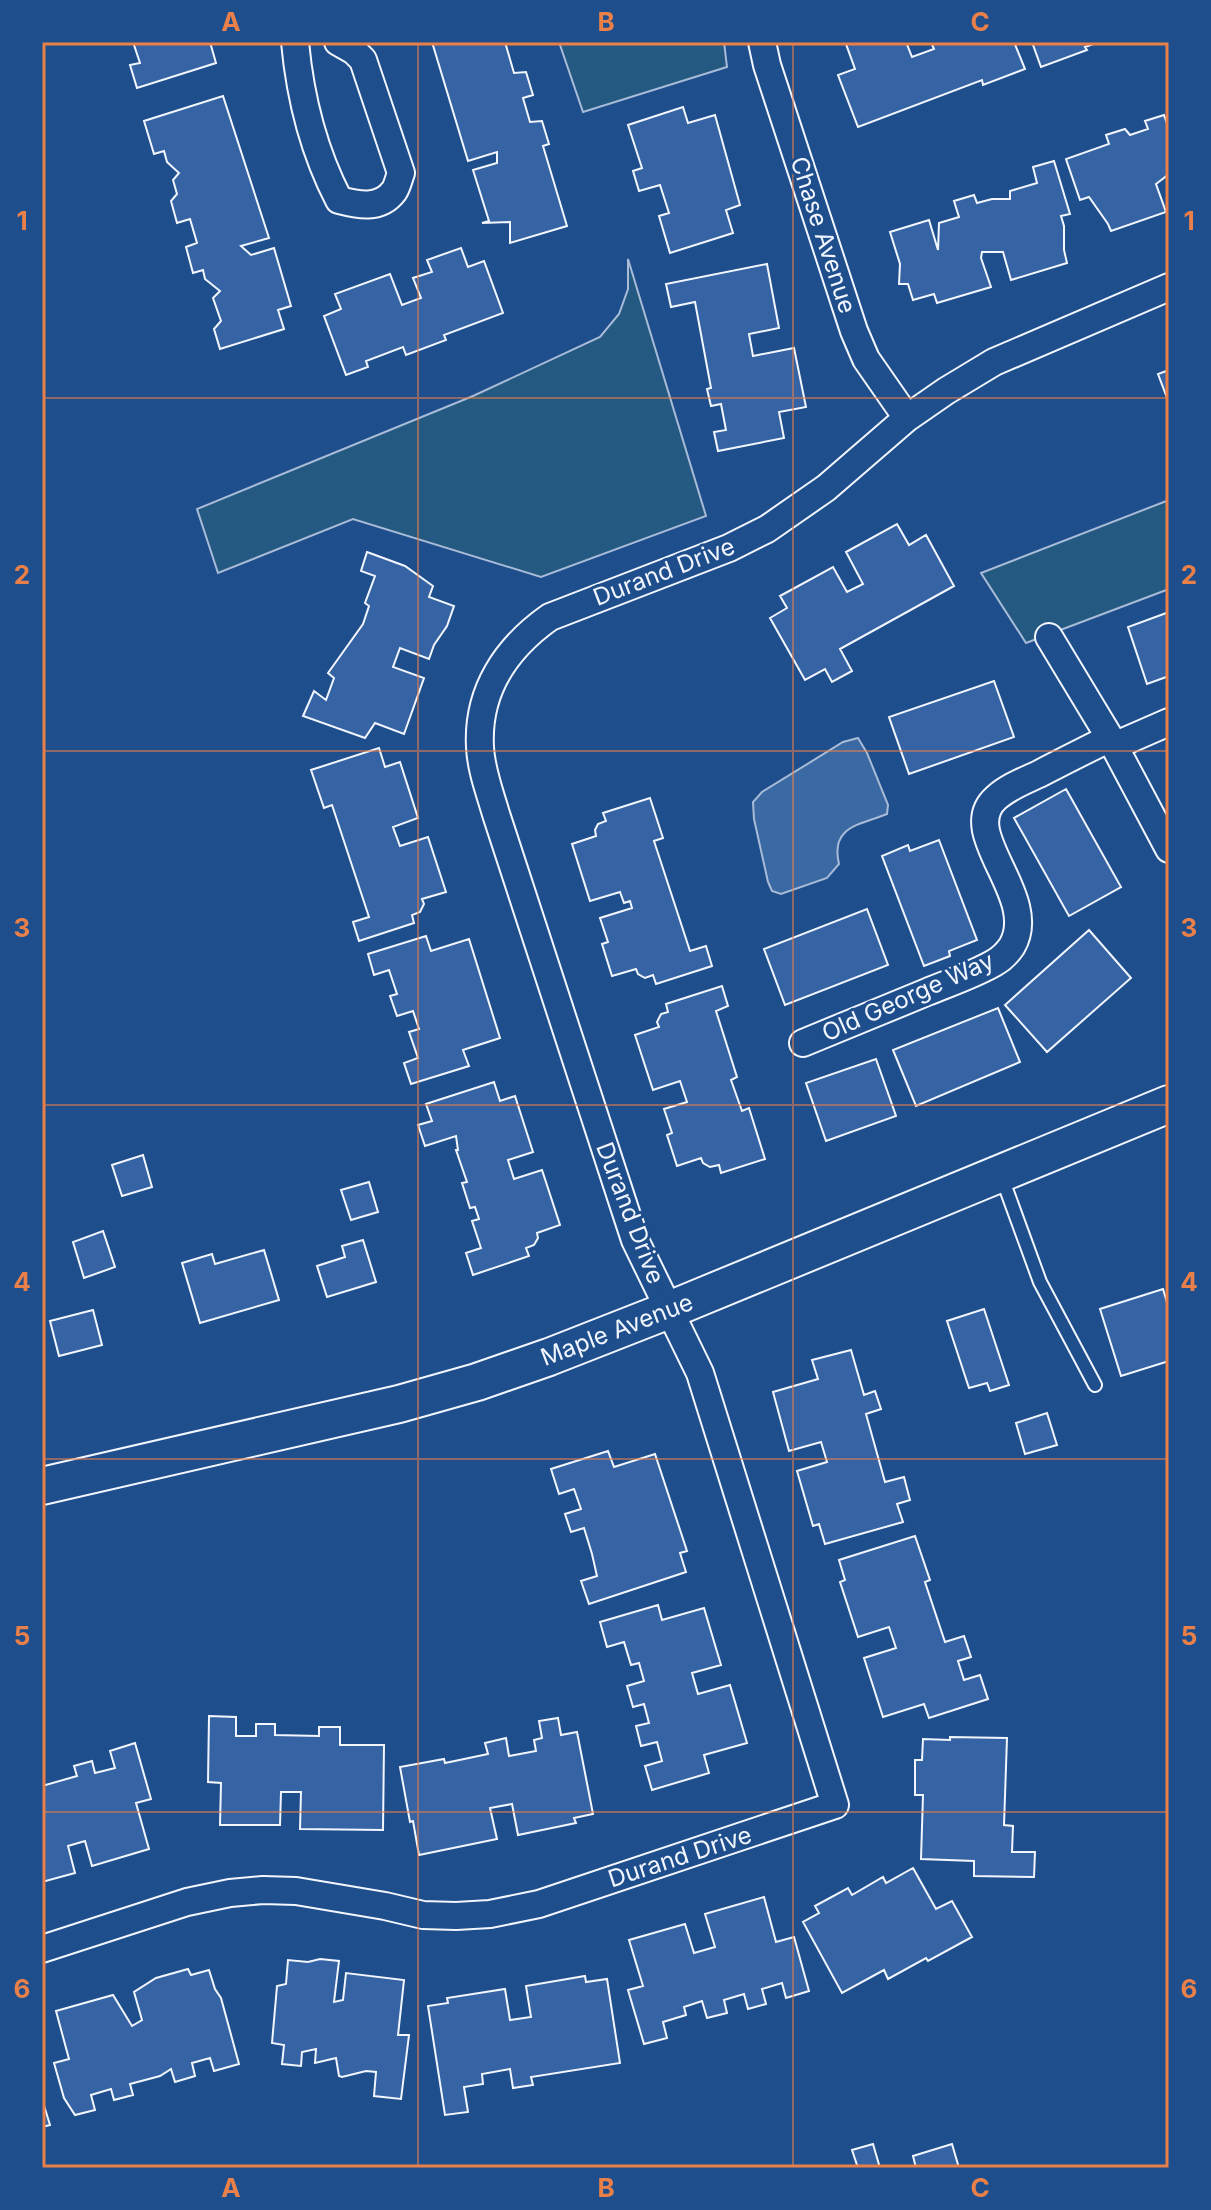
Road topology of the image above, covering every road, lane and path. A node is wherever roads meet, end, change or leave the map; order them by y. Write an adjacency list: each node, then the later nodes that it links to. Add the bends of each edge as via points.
1 (295, 42): 2 (street, via 306,111 329,181 339,200 362,206 379,203 394,191 401,173 363,60)
2 (338, 42)
3 (762, 42): 5 (street, Chase Avenue, via 854,331 866,359)
4 (1169, 287): 5 (street, Durand Drive, via 994,362)
5 (907, 418): 13 (street, Durand Drive, via 826,488 767,529 550,617 503,662 484,704 480,749 496,814 635,1240)
6 (1049, 637): 8 (street)
7 (1169, 722): 8 (street, Old George Way)
8 (1112, 742): 9 (street); 10 (street, Old George Way, via 1016,785 988,809 986,831 1018,918 1011,948 970,975)
9 (1169, 849)
10 (803, 1043)
11 (1169, 1104): 12 (main road, Maple Avenue)
12 (1000, 1172): 13 (main road, Maple Avenue); 14 (lane, via 1040,1282)
13 (669, 1310): 15 (main road, Maple Avenue, via 438,1393); 16 (street, Durand Drive, via 700,1373 835,1805 539,1904 490,1914 423,1915 296,1891 263,1890 187,1902)
14 (1095, 1385)
15 (42, 1486)
16 (42, 1949)

